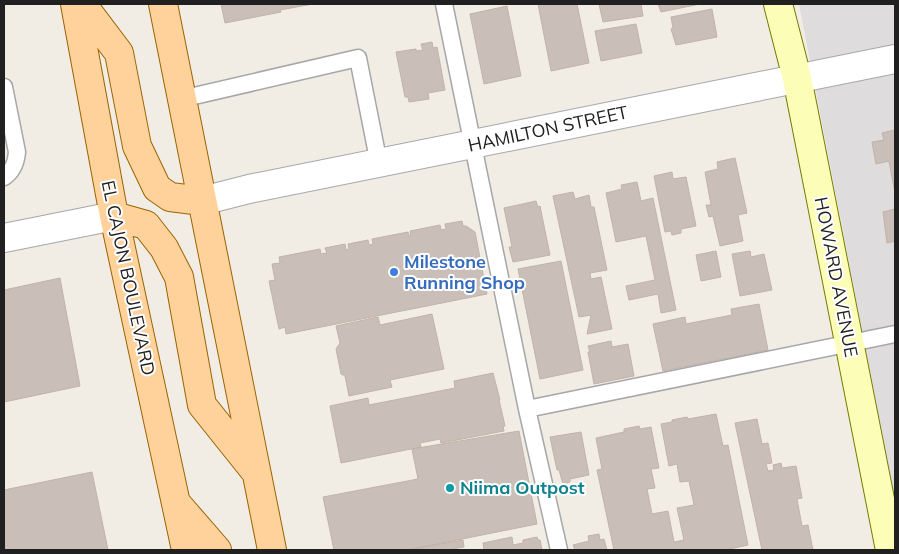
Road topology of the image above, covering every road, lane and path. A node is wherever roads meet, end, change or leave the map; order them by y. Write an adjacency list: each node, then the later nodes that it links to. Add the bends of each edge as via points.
1 (76, 4): 14 (main road, EL CAJON BOULEVARD)
2 (82, 4): 13 (main road, via 119,53 137,146 157,188 170,197)
3 (163, 4): 9 (main road)
4 (444, 4): 10 (lane)
5 (778, 4): 7 (street, HOWARD AVENUE)
6 (895, 59): 7 (street, HAMILTON STREET)
7 (797, 78): 10 (street, HAMILTON STREET); 17 (street, HOWARD AVENUE)
8 (4, 87): 12 (lane, via 17,152 16,163)
9 (181, 99): 11 (lane, via 358,58); 13 (main road)
10 (473, 145): 11 (street, HAMILTON STREET); 18 (lane)
11 (379, 164): 13 (street, HAMILTON STREET)
12 (4, 177)
13 (202, 201): 19 (main road)
14 (114, 216): 15 (street); 19 (main road, via 146,225 164,248 179,276 202,405); 20 (main road, EL CAJON BOULEVARD)
15 (4, 238)
16 (895, 334): 17 (lane)
17 (850, 344): 18 (lane); 25 (street, HOWARD AVENUE)
18 (528, 409): 24 (lane)
19 (257, 473): 23 (main road)
20 (176, 502): 21 (main road, EL CAJON BOULEVARD); 22 (main road)
21 (186, 550)
22 (217, 550)
23 (272, 550)
24 (559, 550)
25 (890, 550)

